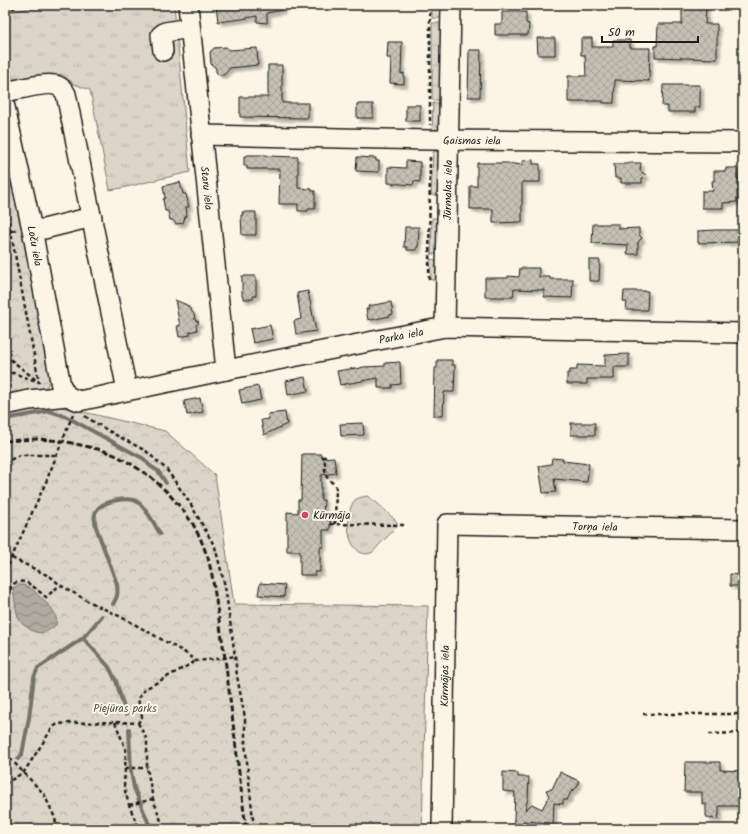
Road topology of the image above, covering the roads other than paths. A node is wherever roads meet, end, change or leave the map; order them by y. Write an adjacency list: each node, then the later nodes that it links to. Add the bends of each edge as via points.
1 (188, 5): 3 (street, Staru iela)
2 (451, 5): 8 (street, Jūrmalas iela)
3 (190, 28): 4 (street, via 161,35); 7 (street, Staru iela)
4 (163, 51)
5 (5, 92): 10 (street, via 49,84 63,89)
6 (5, 107): 11 (street, Loču iela)
7 (201, 136): 8 (street, Gaismas iela); 14 (street, Staru iela)
8 (448, 139): 9 (street, Gaismas iela); 12 (street, Jūrmalas iela)
9 (743, 142)
10 (92, 217): 11 (street, via 44,229); 15 (street)
11 (32, 229): 16 (street, Loču iela)
12 (445, 327): 13 (street, Parka iela); 14 (street, Parka iela)
13 (743, 333)
14 (226, 370): 15 (street, Parka iela)
15 (127, 390): 16 (street, Parka iela, via 79,401)
16 (67, 398): 17 (street, Parka iela, via 29,400)
17 (5, 405)
18 (447, 524): 19 (street, Torņa iela); 20 (street, Kūrmājas iela, via 449,787)
19 (743, 529)
20 (442, 829)

